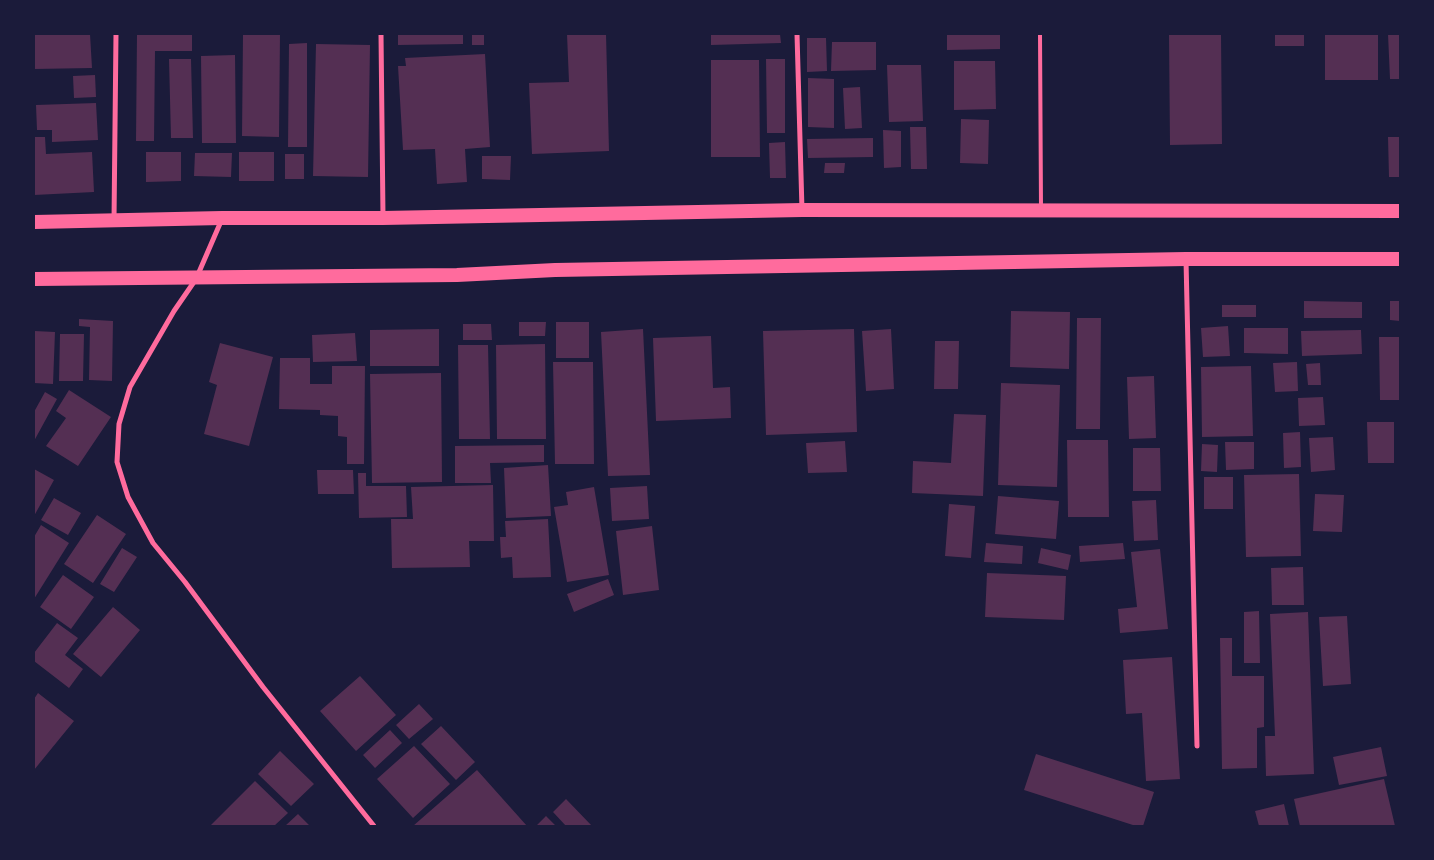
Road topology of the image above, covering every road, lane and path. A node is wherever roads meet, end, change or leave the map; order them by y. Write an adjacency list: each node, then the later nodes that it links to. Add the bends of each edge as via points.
1 (116, 34): 10 (street)
2 (381, 34): 9 (street)
3 (797, 34): 5 (street)
4 (1040, 34): 6 (lane)
5 (802, 210): 6 (highway); 9 (highway)
6 (1041, 210): 7 (highway)
7 (1400, 211)
8 (222, 218): 9 (highway); 10 (highway); 15 (street)
9 (383, 218)
10 (114, 221): 11 (highway)
11 (34, 222)
12 (1186, 259): 13 (highway); 15 (highway); 16 (street)
13 (1400, 260)
14 (34, 279): 15 (highway)
15 (196, 279): 17 (street, via 130,387 119,424 117,462 128,497 153,543)
16 (1197, 746)
17 (374, 826)

